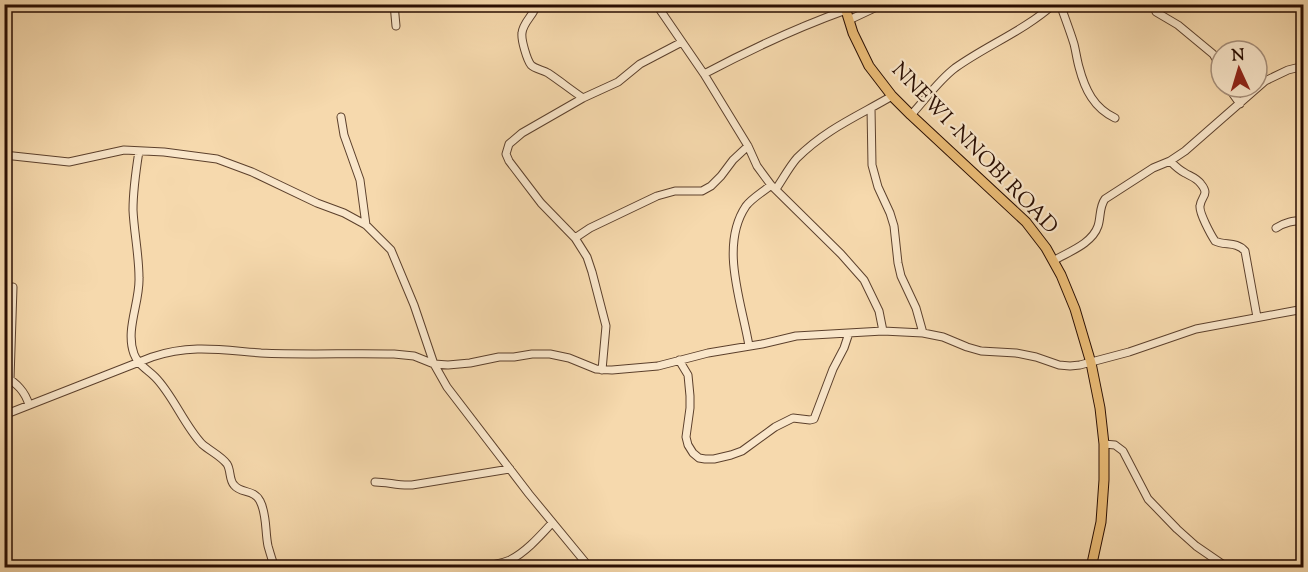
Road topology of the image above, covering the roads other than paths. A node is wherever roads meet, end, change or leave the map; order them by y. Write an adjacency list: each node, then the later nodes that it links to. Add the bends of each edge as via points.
1 (394, 4): 10 (street)
2 (537, 4): 17 (street, via 522,33 530,63)
3 (656, 4): 11 (street)
4 (883, 4): 9 (street)
5 (1054, 4): 21 (street, via 943,77)
6 (1060, 4): 23 (street, via 1091,96 1098,107)
7 (1153, 4): 12 (street, via 1156,12)
8 (845, 7): 9 (main road, NNEWI -NNOBI ROAD); 14 (street)
9 (849, 20): 15 (main road, NNEWI -NNOBI ROAD, via 870,66)
10 (396, 26)
11 (682, 42): 14 (street); 17 (street, via 640,64 618,82)
12 (1209, 51)
13 (1304, 66): 19 (street, via 1265,81)
14 (704, 74): 25 (street)
15 (892, 96): 20 (street); 21 (main road, NNEWI -NNOBI ROAD)
16 (1304, 97): 24 (street)
17 (583, 98): 33 (street, via 522,133 506,149 509,162)
18 (1236, 99): 19 (street)
19 (1240, 104): 28 (street)
20 (871, 108): 29 (street, via 825,134); 40 (street, via 872,165 894,226 901,276)
21 (910, 116): 34 (main road, NNEWI -NNOBI ROAD, via 1026,222)
22 (341, 117): 31 (street, via 360,180)
23 (1115, 118)
24 (1304, 132)
25 (748, 146): 29 (street); 33 (street, via 702,191 657,196)
26 (139, 151): 27 (street, via 124,150 69,162); 31 (street, via 218,159); 43 (street, via 133,208 139,287 131,342)
27 (4, 155)
28 (1170, 160): 34 (street, via 1105,199 1095,234); 37 (street, via 1202,184 1205,196 1200,209 1215,241 1236,244 1245,250)
29 (773, 187): 38 (street, via 864,280 879,310); 41 (street, via 746,206 734,242 737,292)
30 (1304, 220): 32 (street)
31 (366, 225): 45 (street, via 391,250)
32 (1276, 228)
33 (575, 238): 46 (street, via 587,257 606,326)
34 (1053, 261): 44 (main road, NNEWI -NNOBI ROAD, via 1075,309)
35 (13, 287): 47 (street)
36 (1304, 309): 37 (street)
37 (1257, 317): 44 (street, via 1196,329)
38 (883, 331): 39 (street); 40 (street)
39 (849, 333): 41 (street, via 796,336); 42 (street, via 813,419 793,418 742,451 714,459 699,458 687,445 688,375)
40 (923, 333): 44 (street, via 981,351 1016,353 1059,365)
41 (749, 346): 42 (street)
42 (679, 360): 46 (street, via 658,366)
43 (138, 363): 45 (street, via 166,352 219,349 394,354); 48 (street); 54 (street, via 155,377 202,444 226,463 236,487 253,493 261,502)
44 (1090, 363): 50 (main road, NNEWI -NNOBI ROAD)
45 (434, 364): 46 (street, via 550,354); 51 (street)
46 (602, 370)
47 (7, 377): 48 (street, via 24,392)
48 (29, 405): 49 (street)
49 (4, 415)
50 (1104, 444): 57 (main road, NNEWI -NNOBI ROAD, via 1101,522); 58 (street, via 1123,451 1148,499 1177,529)
51 (510, 470): 52 (street, via 402,486); 53 (street)
52 (375, 482)
53 (552, 523): 55 (street, via 510,560); 56 (street)
54 (275, 567)
55 (459, 567)
56 (590, 567)
57 (1091, 567)
58 (1228, 567)

